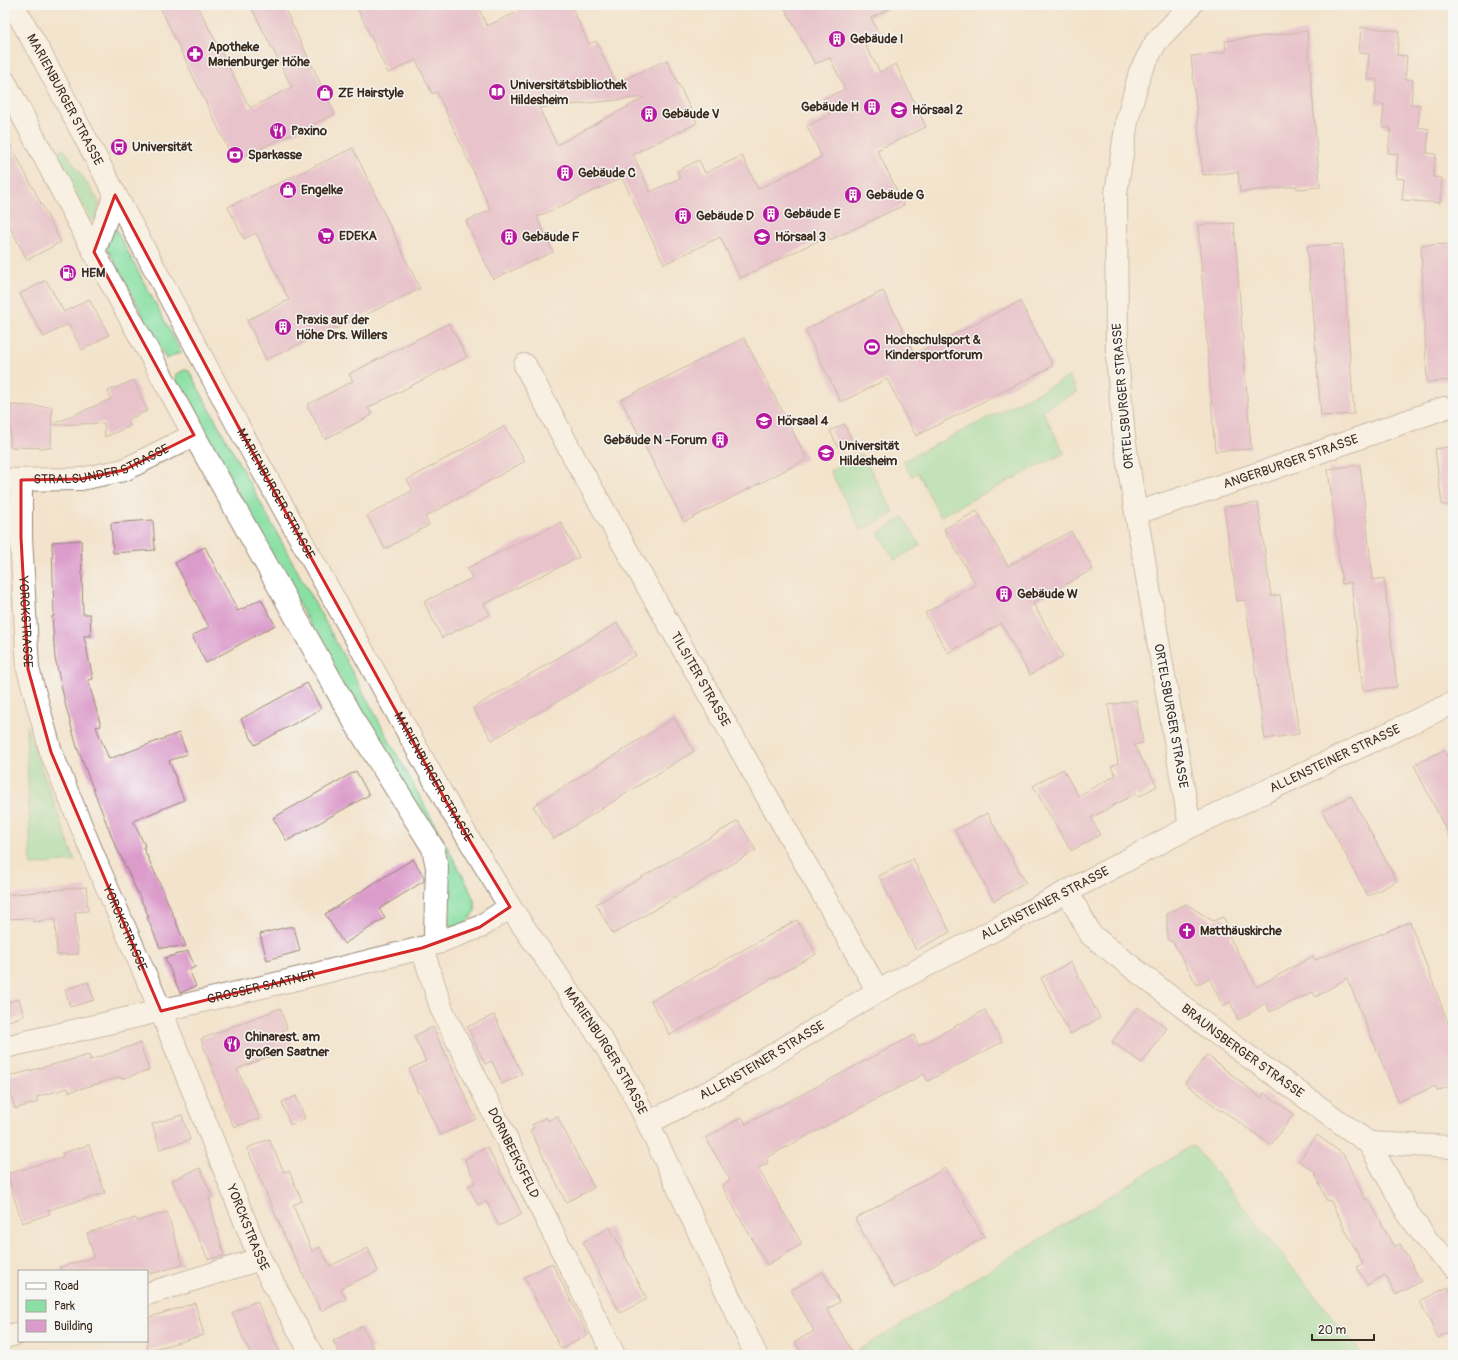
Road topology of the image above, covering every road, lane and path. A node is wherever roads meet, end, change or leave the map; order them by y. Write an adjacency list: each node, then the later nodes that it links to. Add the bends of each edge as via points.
1 (14, 5): 4 (street, MARIENBURGER STRASSE)
2 (1191, 5): 10 (street, ORTELSBURGER STRASSE, via 1156,42 1140,72 1127,121 1116,193 1117,356 1124,437)
3 (6, 85): 5 (street)
4 (115, 195): 5 (street); 14 (street, MARIENBURGER STRASSE, via 238,426 443,796)
5 (94, 252): 8 (street)
6 (525, 365): 16 (street, TILSITER STRASSE, via 580,468)
7 (1444, 408): 10 (street, ANGERBURGER STRASSE, via 1266,471)
8 (194, 435): 9 (street, STRALSUNDER STRASSE, via 124,470 81,479); 15 (street, via 355,723 433,848 436,867 435,932)
9 (13, 480): 17 (street, YORCKSTRASSE, via 21,537 28,669 51,752)
10 (1136, 513): 12 (street, ORTELSBURGER STRASSE)
11 (1453, 703): 12 (street, ALLENSTEINER STRASSE)
12 (1190, 827): 13 (street, ALLENSTEINER STRASSE)
13 (1067, 891): 16 (street, ALLENSTEINER STRASSE); 20 (street, BRAUNSBERGER STRASSE, via 1091,935 1220,1036)
14 (510, 907): 15 (street, GROSSER SAATNER, via 480,927); 19 (street, MARIENBURGER STRASSE, via 600,1038 628,1083)
15 (430, 945): 17 (street, GROSSER SAATNER); 28 (street, DORNBEEKSFELD, via 442,1010)
16 (878, 991): 19 (street, ALLENSTEINER STRASSE, via 732,1080)
17 (161, 1011): 18 (street, GROSSER SAATNER); 22 (street, YORCKSTRASSE)
18 (5, 1047)
19 (648, 1123): 29 (street, MARIENBURGER STRASSE)
20 (1369, 1142): 21 (street); 23 (street, via 1407,1212 1430,1244)
21 (1453, 1148)
22 (260, 1259): 24 (street); 27 (street, YORCKSTRASSE)
23 (1453, 1266)
24 (148, 1294)
25 (18, 1333): 26 (street)
26 (5, 1337)
27 (312, 1355)
28 (614, 1355)
29 (756, 1355)

